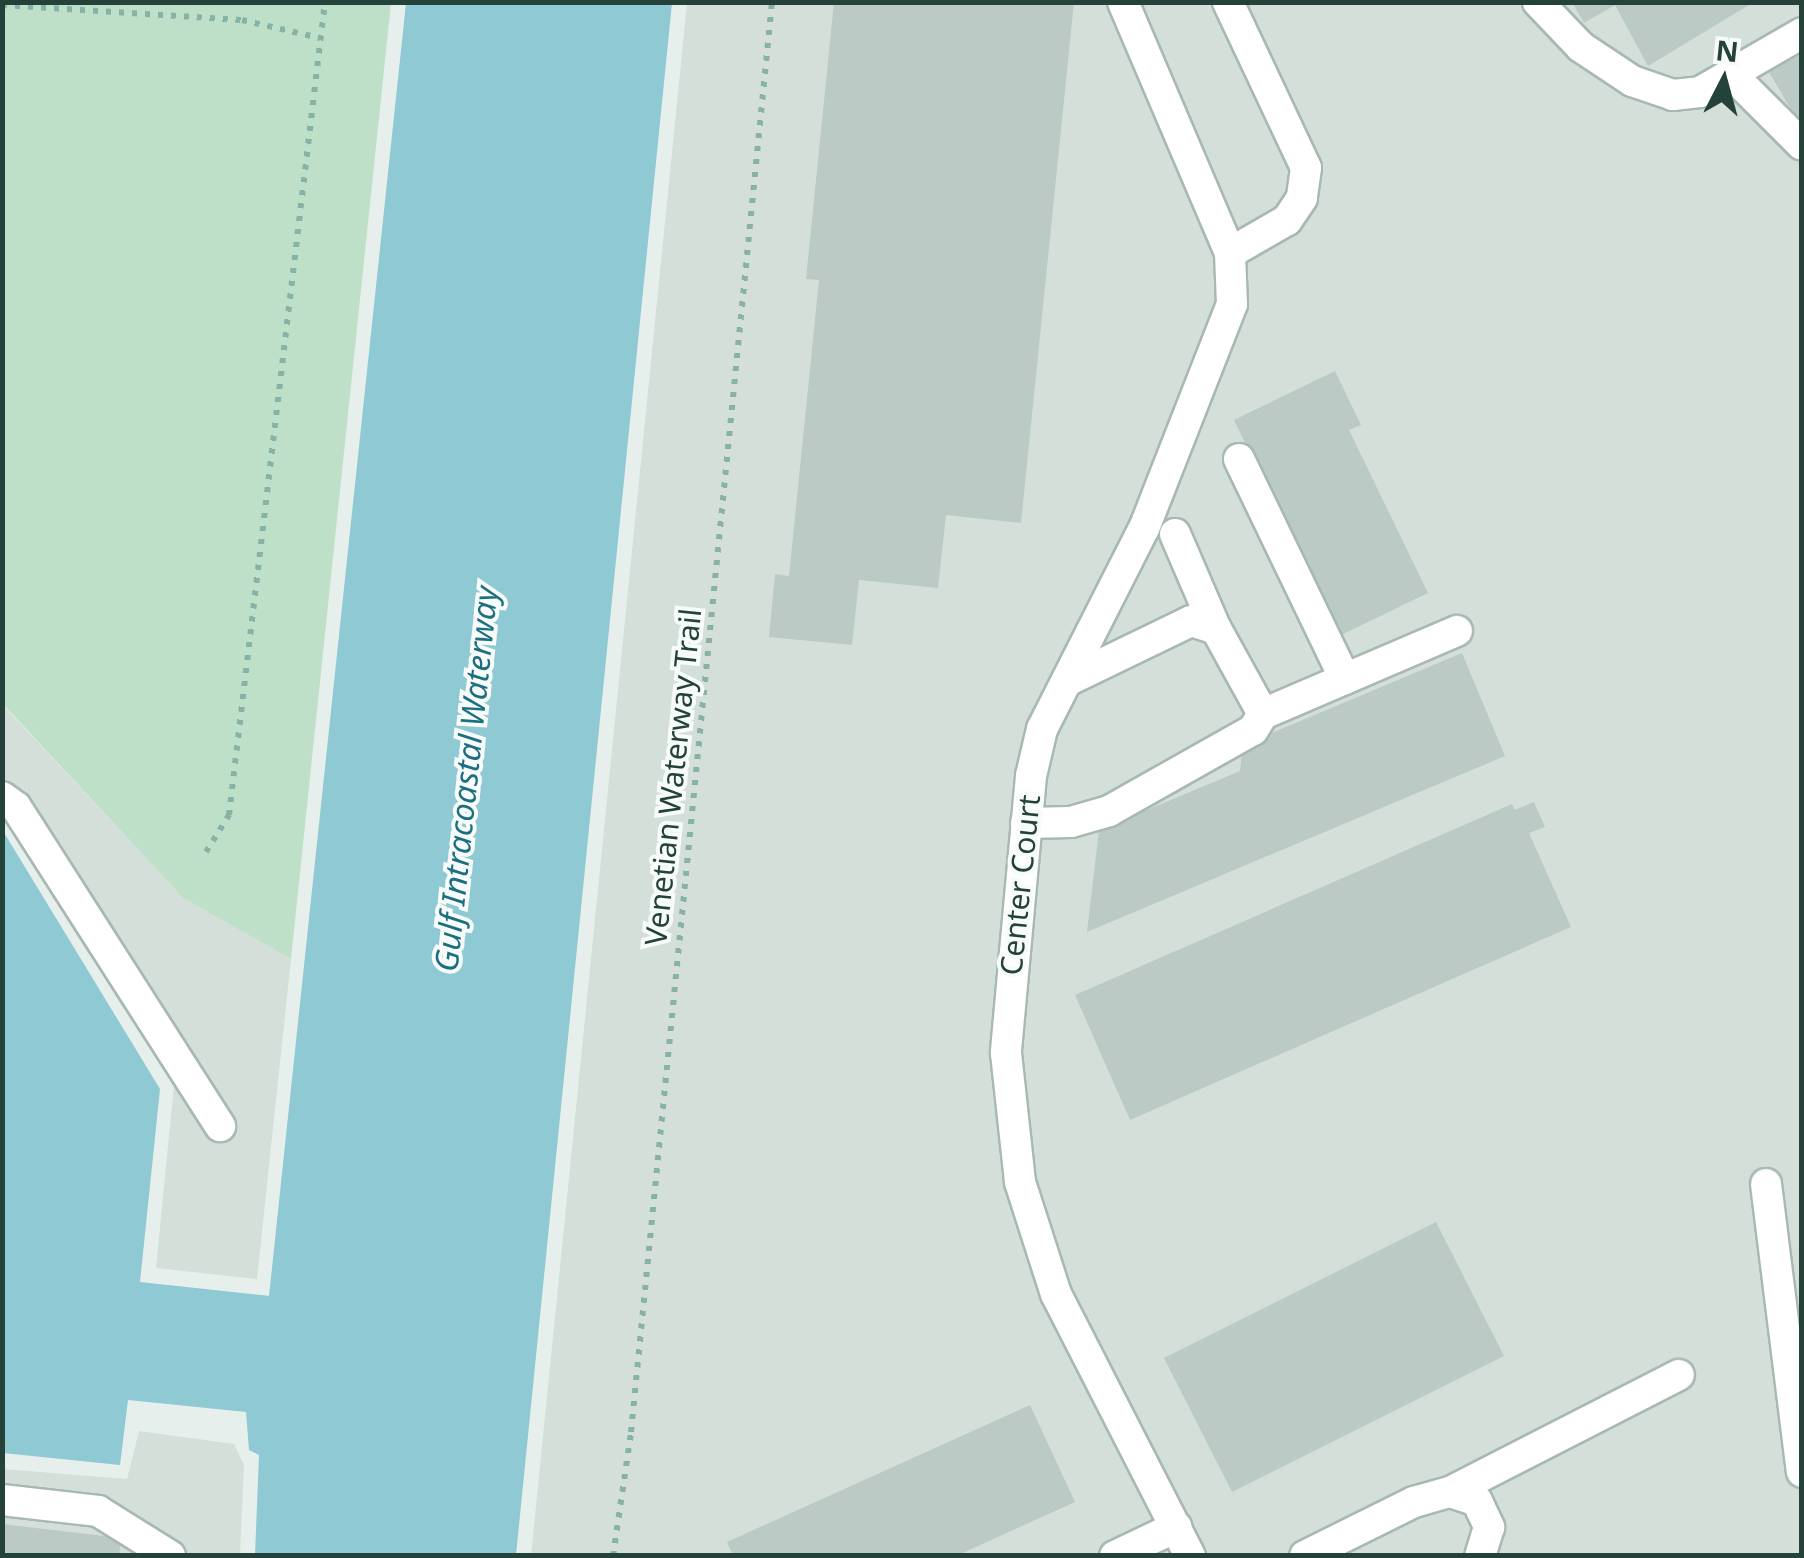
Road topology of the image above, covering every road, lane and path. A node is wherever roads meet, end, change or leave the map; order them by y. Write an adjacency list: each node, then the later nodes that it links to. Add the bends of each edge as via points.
1 (324, 2): 8 (path)
2 (772, 2): 30 (path, Venetian Waterway Trail, via 631,1432)
3 (1124, 2): 11 (street, Center Court)
4 (1228, 2): 11 (street, via 1306,168 1302,198 1287,220)
5 (1538, 2): 9 (street, via 1581,47 1632,81 1673,95 1700,92)
6 (2, 5): 8 (path, via 242,20)
7 (1802, 33): 9 (street)
8 (320, 38): 21 (path, via 229,814)
9 (1731, 74): 10 (street)
10 (1802, 145)
11 (1230, 253): 17 (street, Center Court, via 1232,304 1212,364 1144,528)
12 (1239, 460): 16 (street)
13 (1175, 534): 14 (street)
14 (1216, 630): 17 (street, via 1191,622); 18 (street)
15 (1457, 632): 16 (street)
16 (1345, 679): 18 (street)
17 (1070, 680): 20 (street, Center Court, via 1042,729)
18 (1263, 714): 20 (street, via 1253,730 1109,810 1070,822)
19 (2, 797): 22 (street, via 24,820)
20 (1026, 822): 28 (street, Center Court, via 1006,1053 1020,1182 1056,1294)
21 (206, 852)
22 (220, 1126)
23 (1766, 1184): 25 (street)
24 (1679, 1374): 26 (street)
25 (1802, 1472)
26 (1450, 1492): 33 (street, via 1414,1502); 34 (street, via 1477,1501 1489,1528)
27 (2, 1500): 29 (street, via 98,1511)
28 (1176, 1527): 31 (street); 32 (street, Center Court)
29 (170, 1556)
30 (612, 1556)
31 (1115, 1556)
32 (1190, 1556)
33 (1306, 1556)
34 (1480, 1556)

